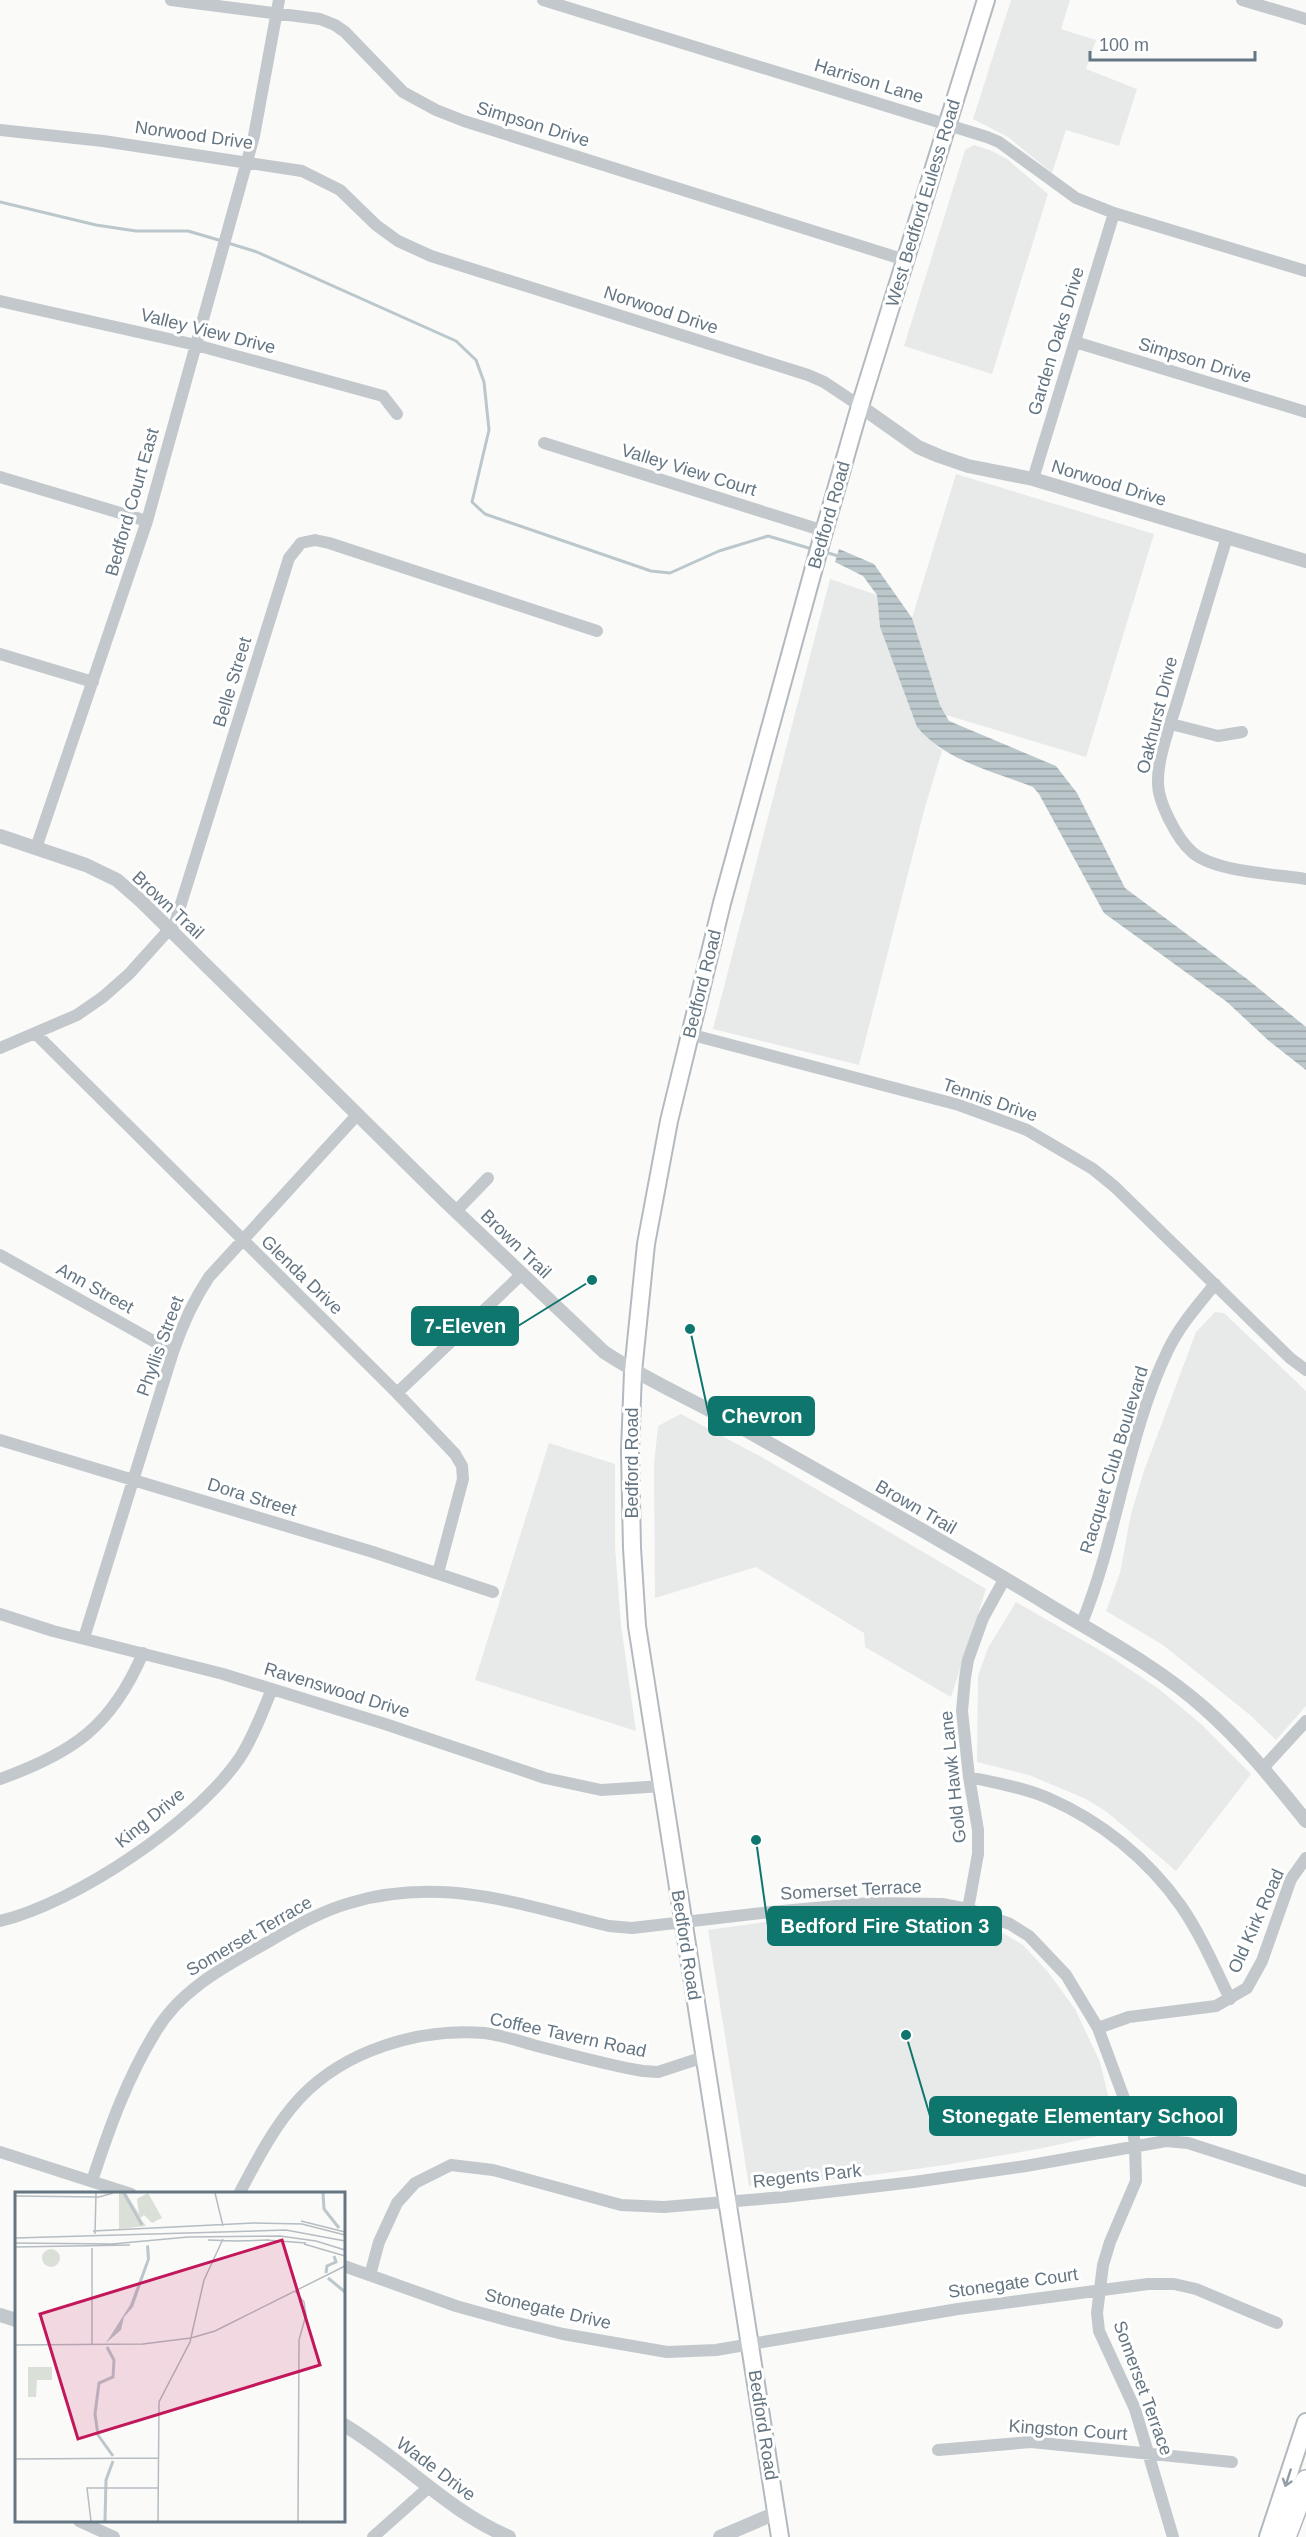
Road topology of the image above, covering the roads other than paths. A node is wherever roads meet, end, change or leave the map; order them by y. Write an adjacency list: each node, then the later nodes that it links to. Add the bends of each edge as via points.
1 (171, 0): 6 (street, Simpson Drive)
2 (279, 0): 6 (street, Bedford Court East)
3 (543, 0): 8 (street, Harrison Lane)
4 (986, 0): 8 (main road, West Bedford Euless Road)
5 (1242, 0): 7 (street)
6 (277, 13): 10 (street, Bedford Court East); 12 (street, Simpson Drive, via 335,25 403,92 435,110)
7 (1306, 19)
8 (948, 124): 11 (street, Harrison Lane, via 999,142 1064,191); 12 (main road, West Bedford Euless Road)
9 (0, 130): 10 (street, Norwood Drive)
10 (248, 161): 16 (street, Bedford Court East); 17 (street, Norwood Drive, via 302,171 322,179 398,241 431,256 808,375)
11 (1114, 213): 13 (street, Harrison Lane); 15 (street, Garden Oaks Drive)
12 (906, 260): 17 (main road, West Bedford Euless Road)
13 (1306, 271)
14 (0, 301): 16 (street, Valley View Drive)
15 (1074, 342): 18 (street, Simpson Drive); 22 (street, Garden Oaks Drive)
16 (196, 345): 19 (street, Valley View Drive, via 383,396); 23 (street, Bedford Court East)
17 (860, 406): 22 (street, Norwood Drive, via 918,447 939,456); 25 (main road, Bedford Road)
18 (1306, 412)
19 (397, 414)
20 (544, 443): 25 (street, Valley View Court)
21 (0, 477): 23 (street)
22 (1033, 479): 24 (street, Norwood Drive)
23 (147, 521): 29 (street, Bedford Court East)
24 (1227, 537): 26 (street, Norwood Drive); 30 (street, Oakhurst Drive)
25 (821, 543): 37 (main road, Bedford Road)
26 (1306, 561)
27 (597, 631): 35 (street, Belle Street, via 329,543 301,543 289,558 180,915)
28 (0, 654): 29 (street)
29 (93, 682): 33 (street, Bedford Court East)
30 (1171, 723): 31 (street, via 1218,736); 34 (street, Oakhurst Drive, via 1158,786 1169,818 1192,852 1228,867)
31 (1242, 732)
32 (0, 836): 33 (street, Brown Trail)
33 (36, 848): 35 (street, Brown Trail, via 117,880)
34 (1306, 879)
35 (170, 930): 36 (street, Belle Street, via 103,997 77,1015); 39 (street, Brown Trail)
36 (36, 1033): 38 (street, Belle Street); 42 (street, Glenda Drive)
37 (689, 1034): 45 (street, Tennis Drive, via 960,1105 1027,1130 1093,1169 1115,1187); 48 (main road, Bedford Road, via 647,1237)
38 (0, 1048)
39 (357, 1115): 41 (street, Brown Trail); 42 (street, Phyllis Street)
40 (488, 1178): 41 (street)
41 (456, 1211): 44 (street, Brown Trail)
42 (242, 1241): 46 (street, Phyllis Street, via 199,1293); 49 (street, Glenda Drive)
43 (0, 1255): 46 (street, Ann Street)
44 (522, 1274): 48 (street, Brown Trail, via 604,1352); 49 (street)
45 (1215, 1284): 47 (street, Tennis Drive); 56 (street, Racquet Club Boulevard, via 1186,1319 1154,1383)
46 (173, 1352): 51 (street, Phyllis Street)
47 (1306, 1370)
48 (633, 1372): 53 (street, Brown Trail, via 733,1423); 64 (main road, Bedford Road, via 630,1451 637,1626)
49 (397, 1393): 52 (street, Glenda Drive, via 462,1466 462,1490)
50 (0, 1440): 51 (street, Dora Street)
51 (133, 1481): 52 (street, Dora Street); 57 (street, Phyllis Street)
52 (438, 1574): 54 (street, Dora Street)
53 (1005, 1578): 56 (street, Brown Trail); 62 (street, Gold Hawk Lane, via 983,1618 965,1678 962,1711)
54 (493, 1592)
55 (0, 1614): 57 (street, Ravenswood Drive)
56 (1081, 1625): 61 (street, Brown Trail, via 1201,1706)
57 (84, 1638): 58 (street, Ravenswood Drive)
58 (142, 1653): 59 (street, Ravenswood Drive); 63 (street, via 131,1681 94,1730 24,1771)
59 (272, 1689): 64 (street, Ravenswood Drive, via 545,1778 601,1790); 68 (street, King Drive, via 239,1759 186,1815 103,1876 45,1905)
60 (1306, 1721): 61 (street)
61 (1263, 1768): 65 (street, Brown Trail)
62 (969, 1777): 67 (street, Gold Hawk Lane, via 978,1854); 70 (street, via 1047,1798 1125,1845 1158,1876 1181,1906)
63 (0, 1779)
64 (663, 1786): 69 (main road, Bedford Road)
65 (1306, 1821)
66 (1306, 1858): 70 (street, Old Kirk Road, via 1291,1879 1253,1979)
67 (968, 1909): 69 (street, Somerset Terrace, via 942,1904 870,1903); 71 (street, Somerset Terrace, via 1010,1924 1029,1936 1066,1975)
68 (0, 1921)
69 (682, 1922): 72 (main road, Bedford Road); 75 (street, Somerset Terrace, via 652,1927 609,1926 488,1898 440,1892 394,1893 349,1903 302,1922 209,1975 171,2011 156,2030 118,2103)
70 (1230, 1999): 71 (street, Old Kirk Road, via 1216,2006 1129,2017)
71 (1098, 2028): 73 (street, Somerset Terrace, via 1131,2117)
72 (704, 2057): 78 (street, Coffee Tavern Road, via 658,2072 643,2072 483,2033 440,2033 398,2042 354,2059 319,2081 301,2098 260,2153); 79 (main road, Bedford Road)
73 (1135, 2145): 76 (street, Regents Park, via 1188,2143); 79 (street, Regents Park, via 914,2182); 82 (street, Somerset Terrace, via 1136,2181 1110,2242)
74 (0, 2152): 75 (street)
75 (92, 2181): 77 (street)
76 (1306, 2181)
77 (128, 2192)
78 (240, 2192)
79 (727, 2202): 81 (street, Regents Park, via 664,2207 621,2205 493,2170 451,2165 415,2182 397,2204 382,2234); 86 (main road, Bedford Road)
80 (345, 2266): 81 (street, Stonegate Drive)
81 (370, 2275): 86 (street, Stonegate Drive, via 510,2321 643,2349 687,2352)
82 (1100, 2289): 85 (street, Stonegate Court, via 1174,2284 1196,2289); 86 (street, Stonegate Court); 90 (street, Somerset Terrace, via 1099,2331 1132,2401)
83 (0, 2316): 84 (street)
84 (15, 2320)
85 (1277, 2323)
86 (750, 2344): 94 (main road, Bedford Road)
87 (1306, 2422): 102 (main road, one-way to 102)
88 (345, 2426): 93 (street, Wade Drive)
89 (938, 2450): 90 (street, Kingston Court, via 1031,2442)
90 (1149, 2454): 91 (street, Kingston Court); 101 (street, Somerset Terrace)
91 (1232, 2462)
92 (1306, 2481): 103 (highway)
93 (428, 2488): 97 (street); 98 (street, Wade Drive, via 457,2510)
94 (777, 2513): 99 (street); 100 (main road, Bedford Road)
95 (81, 2522): 96 (street)
96 (114, 2537)
97 (372, 2537)
98 (509, 2537)
99 (720, 2537)
100 (780, 2537)
101 (1173, 2537)
102 (1269, 2537)
103 (1285, 2537)

